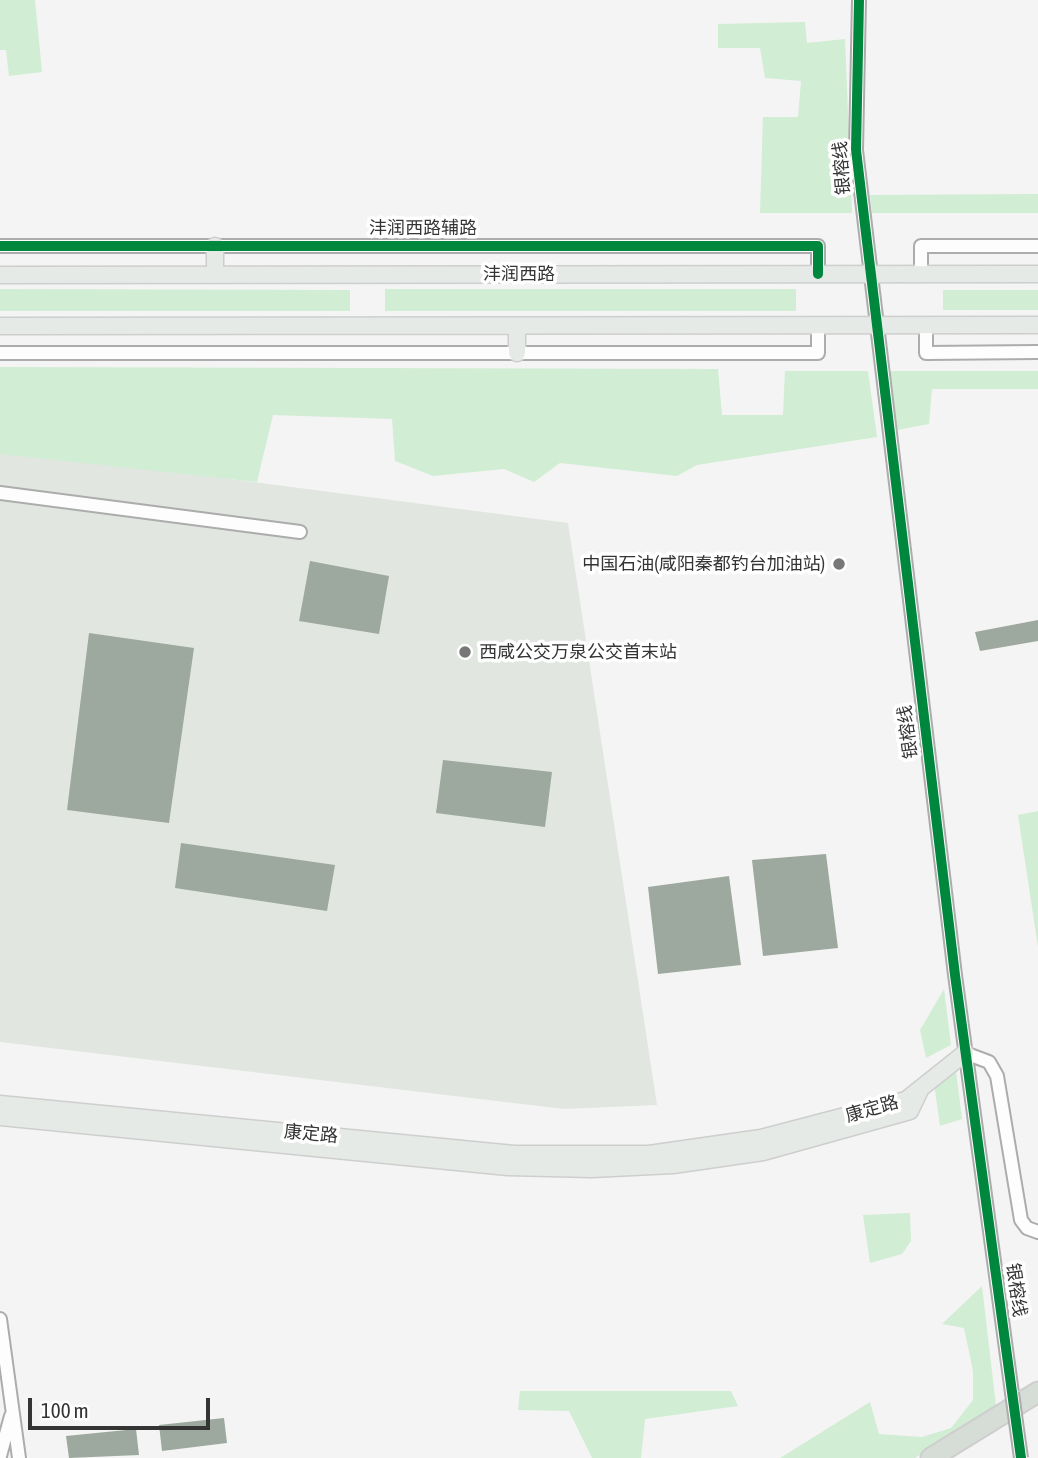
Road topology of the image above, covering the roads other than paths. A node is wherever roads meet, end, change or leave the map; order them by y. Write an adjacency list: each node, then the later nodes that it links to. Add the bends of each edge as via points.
1 (859, 0): 6 (street, 银榕线, via 856,150)
2 (0, 246): 3 (street, 沣润西路辅路)
3 (215, 246): 5 (street, 沣润西路辅路, via 818,246); 10 (main road)
4 (1038, 246): 7 (street, via 921,246)
5 (818, 274): 6 (main road, 沣润西路); 10 (main road, 沣润西路)
6 (870, 274): 7 (main road, 沣润西路); 15 (street, 银榕线)
7 (921, 274): 8 (main road, 沣润西路)
8 (1038, 274)
9 (0, 275): 10 (main road, 沣润西路)
10 (215, 275)
11 (1038, 325): 16 (main road)
12 (0, 326): 13 (main road)
13 (516, 326): 14 (main road); 19 (main road)
14 (818, 326): 15 (main road); 19 (street, via 818,353)
15 (876, 326): 16 (main road); 22 (street, 银榕线)
16 (926, 326): 17 (street, via 926,353)
17 (1038, 352)
18 (0, 353): 19 (street)
19 (517, 353)
20 (0, 493): 21 (street)
21 (300, 532)
22 (965, 1052): 23 (main road); 26 (street, via 989,1062 997,1076 1021,1220); 33 (street, 银榕线, bridge)
23 (922, 1085): 24 (main road, 康定路, via 906,1100 761,1138 605,1156 514,1154); 25 (main road, 康定路, via 910,1111 811,1140 715,1160 592,1169 508,1167)
24 (0, 1104)
25 (0, 1118)
26 (1038, 1232)
27 (0, 1319): 29 (street)
28 (1038, 1392): 32 (highway)
29 (12, 1412): 30 (street); 31 (street)
30 (0, 1457)
31 (19, 1458)
32 (931, 1458)
33 (1021, 1458)

